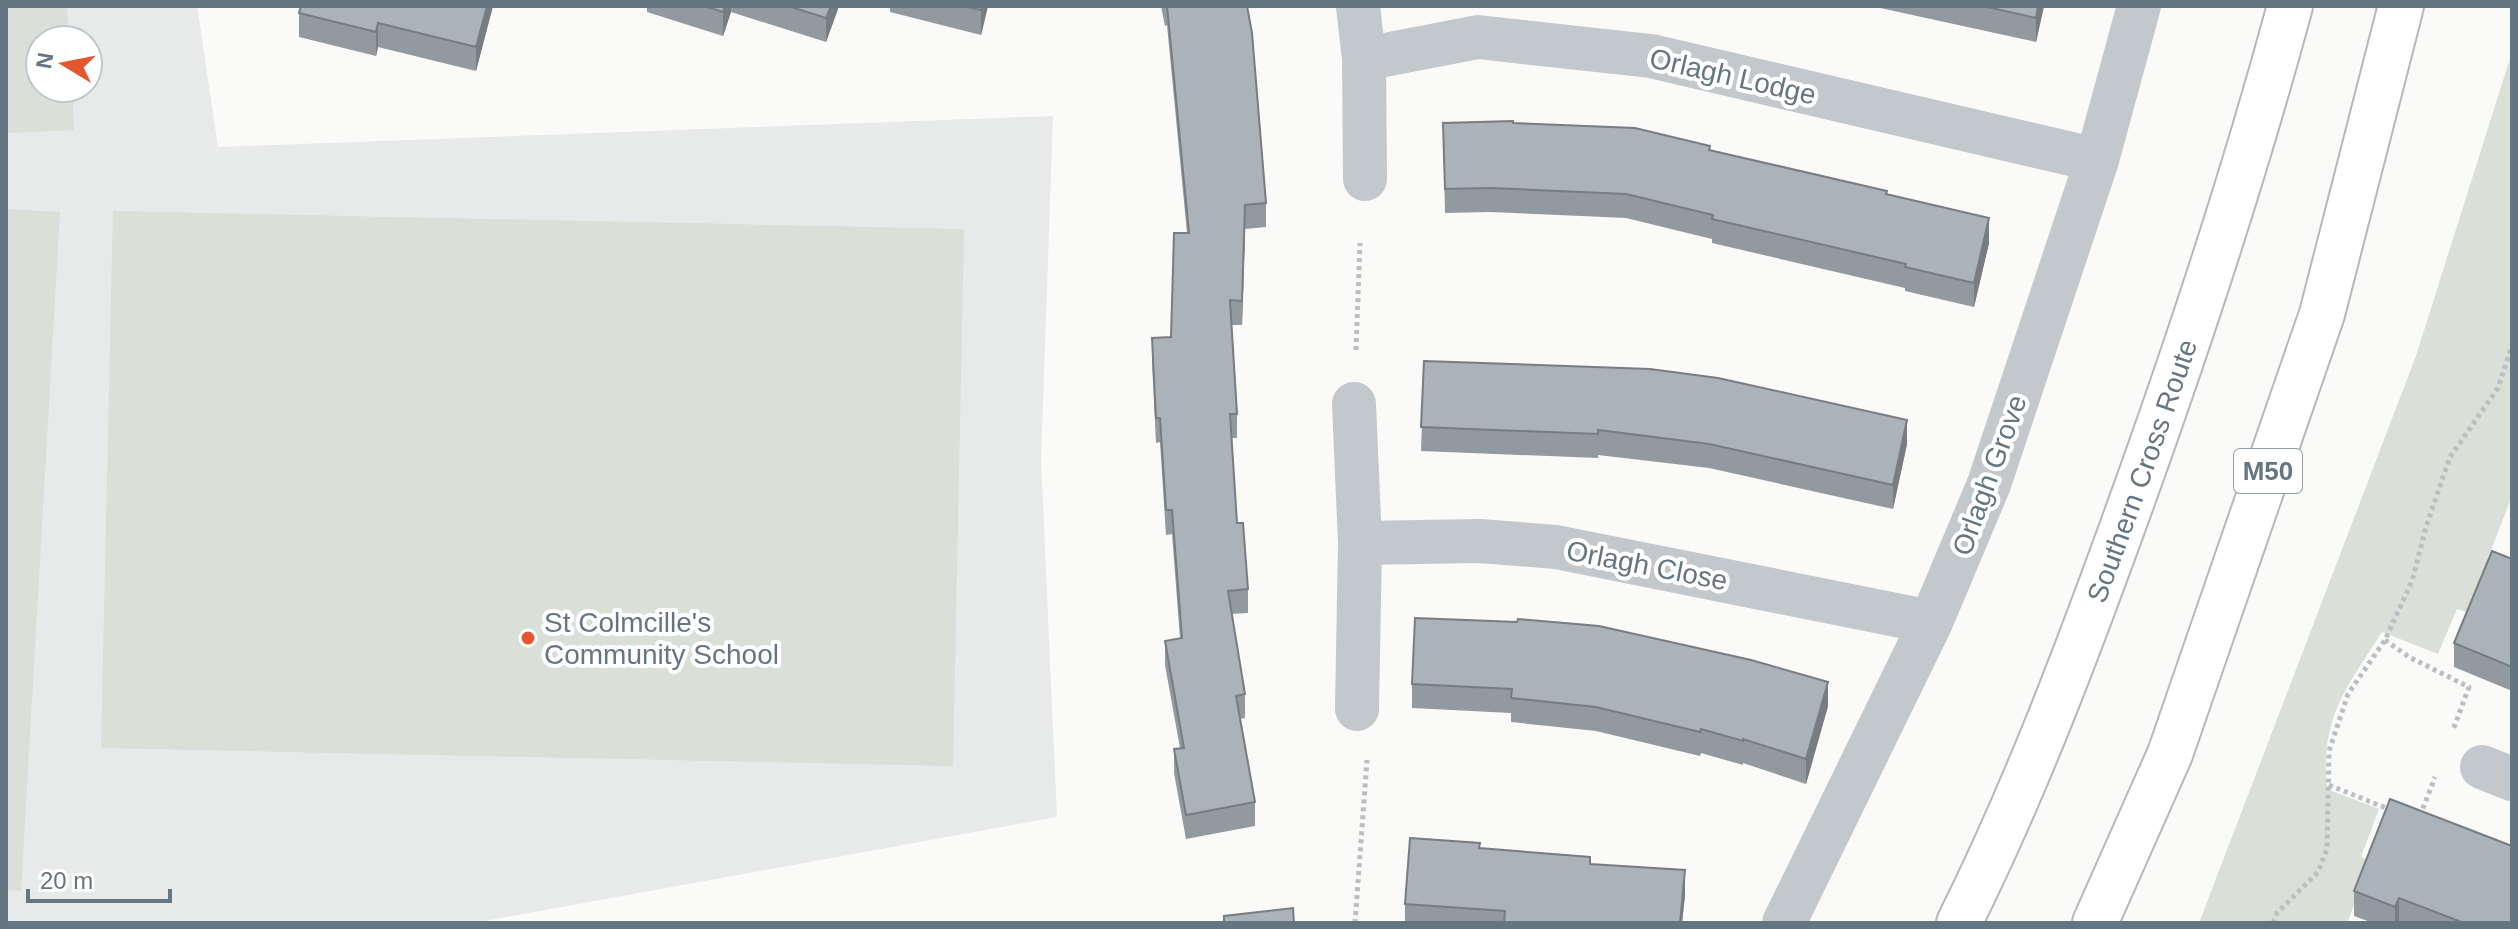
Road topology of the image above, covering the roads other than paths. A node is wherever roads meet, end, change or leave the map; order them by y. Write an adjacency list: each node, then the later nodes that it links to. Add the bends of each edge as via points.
1 (1358, 6): 5 (street)
2 (2139, 6): 6 (street, Orlagh Grove)
3 (2290, 6): 13 (highway, Southern Cross Route, via 2179,374 2072,665)
4 (2401, 6): 14 (highway, M50, via 2322,314 2170,754)
5 (1364, 59): 6 (street, Orlagh Lodge, via 1478,37 1651,56); 7 (street)
6 (2097, 160): 10 (street, Orlagh Grove, via 1989,484)
7 (1365, 179)
8 (1354, 404): 9 (street)
9 (1360, 543): 10 (street, Orlagh Close, via 1480,541 1556,547); 11 (street)
10 (1931, 622): 12 (street, Orlagh Grove)
11 (1357, 709)
12 (1784, 923)
13 (1959, 923)
14 (2095, 923)

